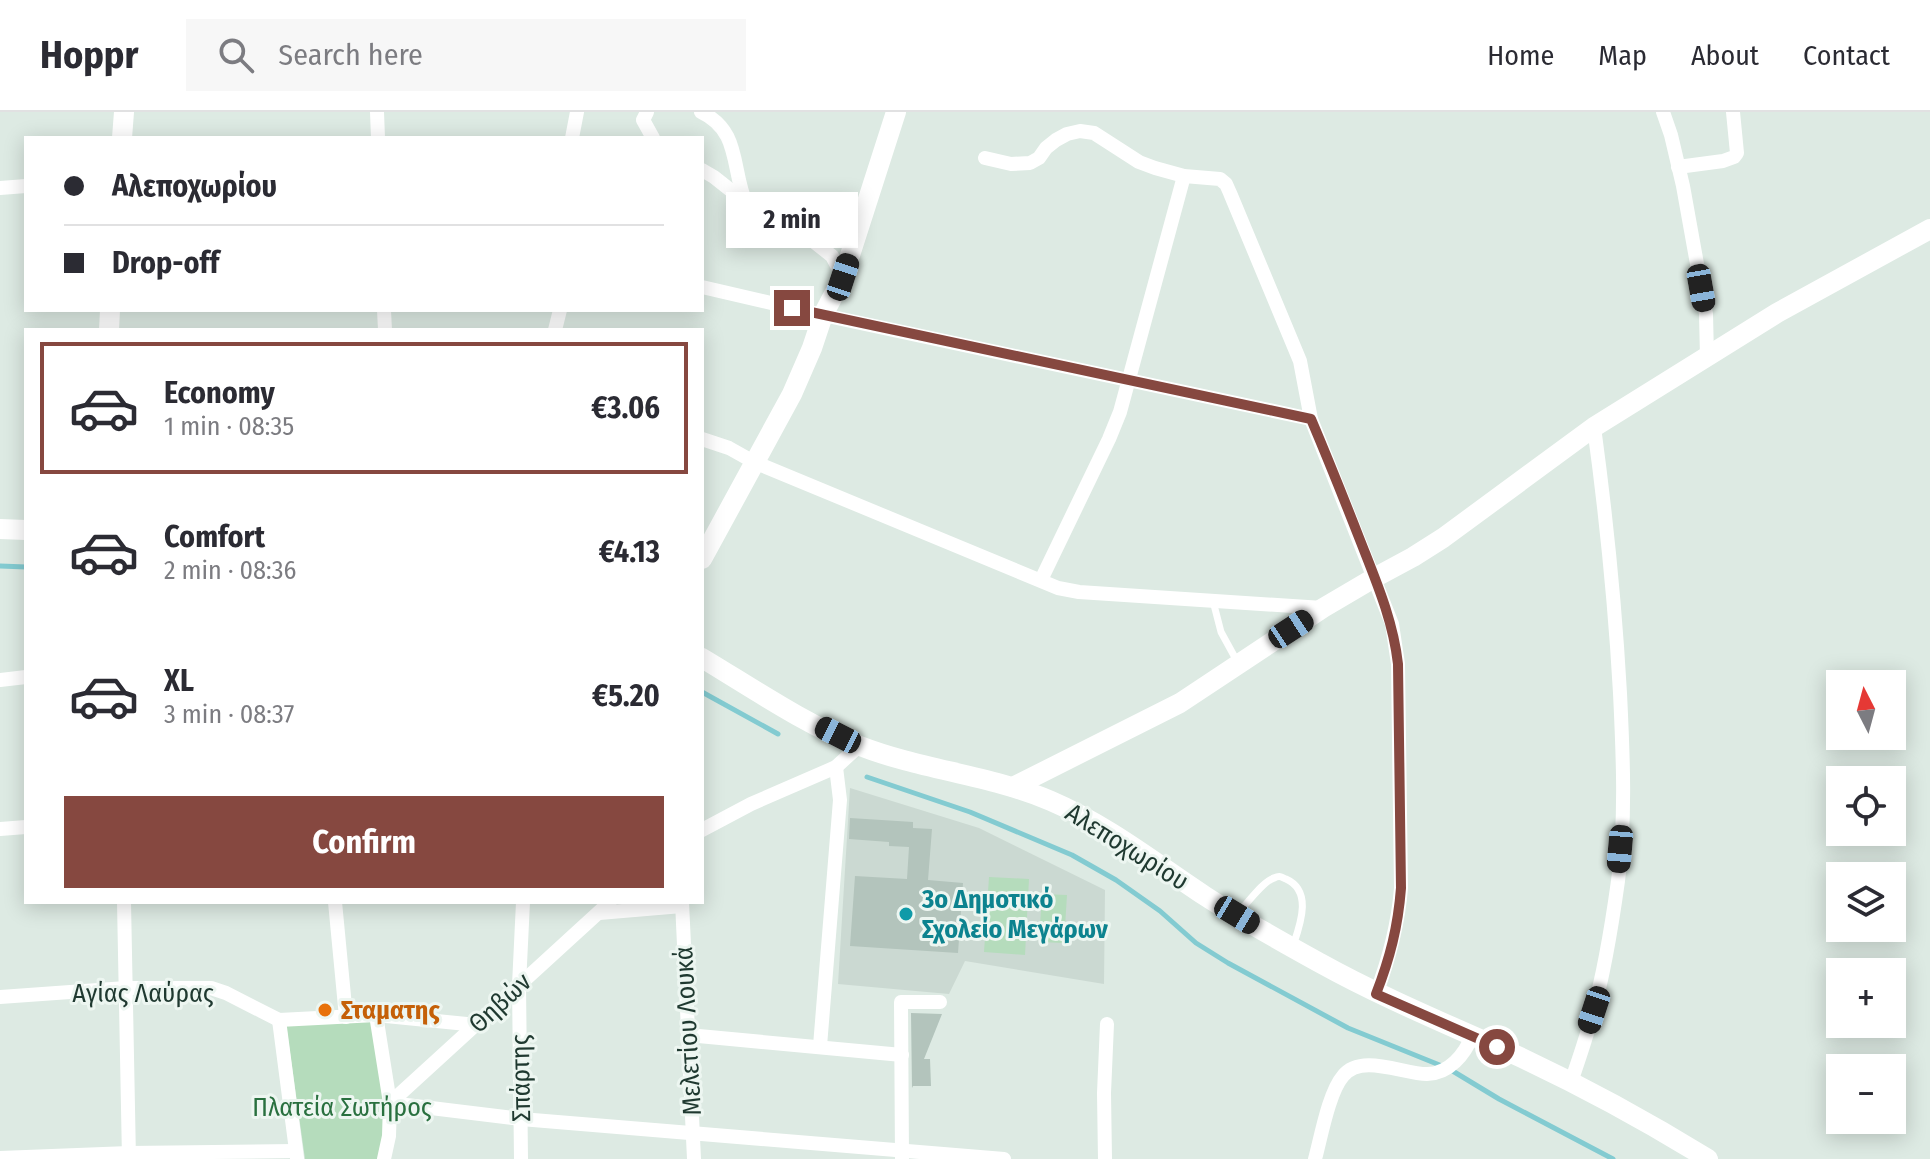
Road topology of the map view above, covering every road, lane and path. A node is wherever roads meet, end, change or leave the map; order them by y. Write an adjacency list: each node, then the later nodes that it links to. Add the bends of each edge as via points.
1 (124, 112): 9 (street)
2 (377, 112): 10 (street)
3 (577, 112): 11 (street)
4 (647, 112): 12 (street, via 643,120)
5 (701, 112): 19 (street, via 723,128)
6 (896, 112): 21 (street)
7 (1663, 112): 14 (street)
8 (1733, 112): 14 (street, via 1734,157)
9 (122, 136)
10 (378, 136)
11 (572, 136)
12 (652, 136)
13 (985, 158): 16 (street, via 1030,163 1056,140 1080,131 1094,133 1139,162)
14 (1678, 167): 24 (street, via 1706,314)
15 (704, 171): 19 (street)
16 (1184, 176): 25 (street); 26 (street, via 1226,184 1300,361)
17 (24, 186): 18 (street)
18 (0, 188)
19 (746, 203): 21 (street, via 772,223 813,241 832,256)
20 (1930, 229): 24 (street)
21 (843, 277): 23 (street)
22 (704, 287): 23 (street)
23 (823, 315): 25 (street); 29 (street, via 792,394)
24 (1707, 357): 27 (street)
25 (1129, 379): 26 (street); 34 (street, via 1109,439)
26 (1311, 419): 33 (street)
27 (1594, 427): 33 (street, via 1454,530); 68 (street, via 1618,658 1623,819 1607,949)
28 (704, 440): 29 (street)
29 (754, 462): 32 (street); 34 (street)
30 (0, 529): 31 (street)
31 (24, 530)
32 (704, 555)
33 (1374, 578): 36 (street); 56 (street, via 1392,624 1398,664 1401,877 1399,918)
34 (1041, 580): 35 (street, via 1079,592)
35 (1213, 601): 36 (street); 38 (lane, via 1221,632)
36 (1323, 608): 38 (street)
37 (704, 659): 41 (street, Αλεποχωρίου)
38 (1239, 665): 43 (street, via 1180,703)
39 (24, 677): 40 (street)
40 (0, 680)
41 (860, 745): 42 (street); 43 (street, Αλεποχωρίου)
42 (836, 767): 46 (street); 66 (street, via 840,800)
43 (1013, 787): 52 (street, Αλεποχωρίου, via 1111,833)
44 (24, 827): 45 (street)
45 (0, 829)
46 (704, 829)
47 (124, 904): 55 (street)
48 (335, 904): 60 (street)
49 (523, 904): 54 (street, Σπάρτης)
50 (682, 904): 51 (street); 64 (street, Μελετίου Λουκά)
51 (604, 908): 54 (street, Θηβών)
52 (1237, 915): 53 (street, Αλεποχωρίου); 53 (lane, via 1273,878 1292,882 1299,888 1303,908)
53 (1293, 948): 56 (street, Αλεποχωρίου)
54 (519, 985): 63 (street, Θηβών); 70 (street, Σπάρτης)
55 (126, 988): 57 (street, Αγίας Λαύρας); 61 (street, Αγίας Λαύρας, via 211,988); 74 (street)
56 (1376, 994): 65 (street, Αλεποχωρίου)
57 (0, 997)
58 (940, 1002): 67 (street, via 901,1002)
59 (376, 1015): 60 (street); 63 (street); 69 (street)
60 (346, 1017): 61 (street)
61 (279, 1020): 72 (street)
62 (1107, 1024): 80 (street)
63 (477, 1025): 69 (street, Θηβών)
64 (688, 1035): 66 (street); 71 (street, Μελετίου Λουκά)
65 (1472, 1036): 68 (street, Αλεποχωρίου); 81 (street, via 1459,1059 1428,1074 1362,1065 1344,1073)
66 (820, 1046): 67 (street)
67 (902, 1055): 73 (street)
68 (1571, 1082): 82 (street, Αλεποχωρίου)
69 (390, 1103): 70 (street); 76 (street)
70 (521, 1119): 71 (street); 77 (street, Σπάρτης)
71 (693, 1134): 73 (street); 78 (street, Μελετίου Λουκά)
72 (296, 1155): 74 (street)
73 (902, 1155): 79 (street)
74 (129, 1156): 75 (street)
75 (0, 1158)
76 (384, 1159)
77 (521, 1159)
78 (694, 1159)
79 (1004, 1159)
80 (1105, 1159)
81 (1315, 1159)
82 (1708, 1159)

